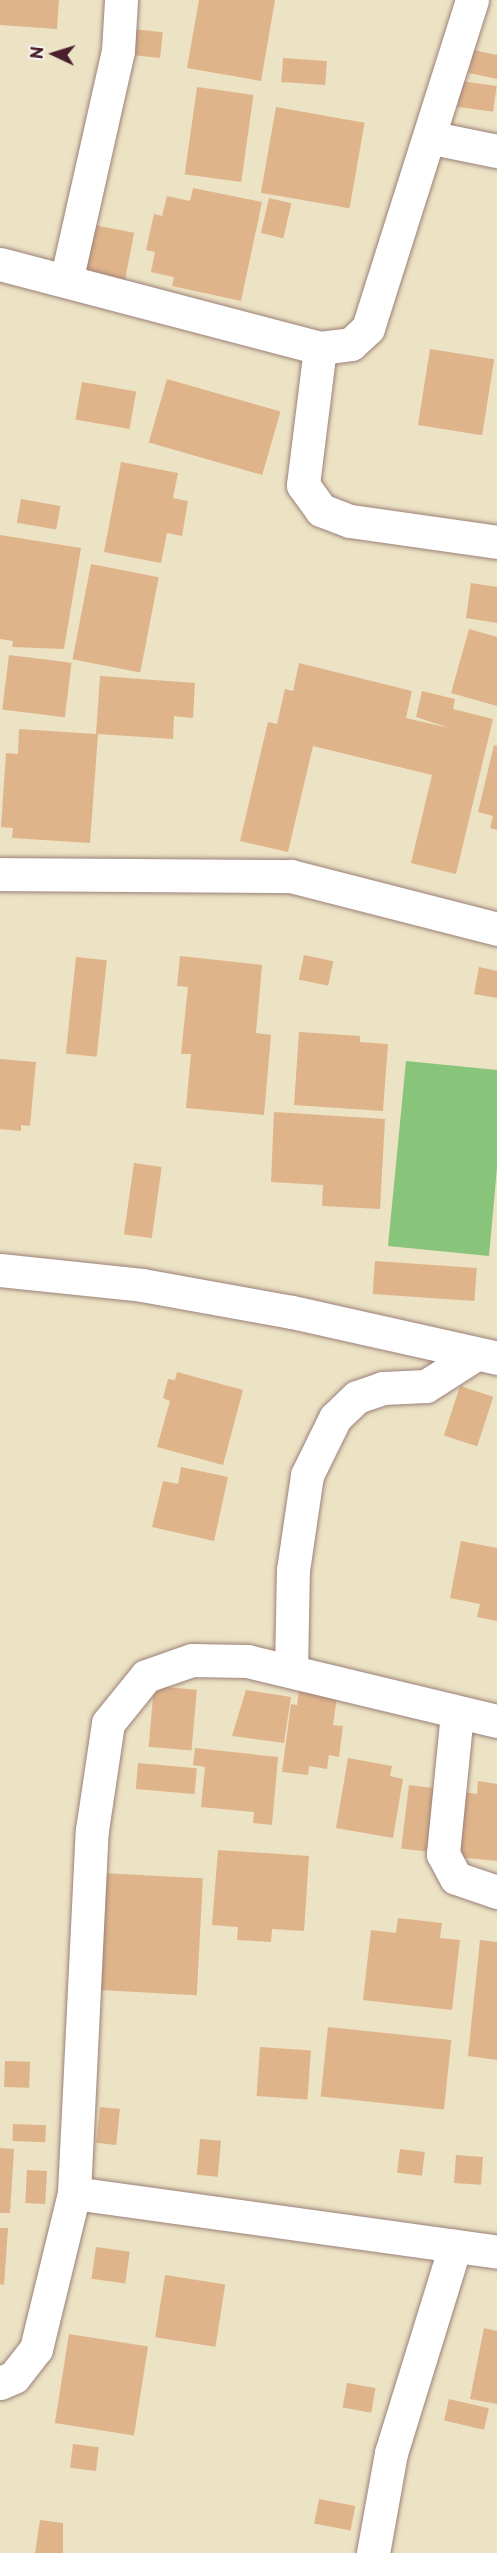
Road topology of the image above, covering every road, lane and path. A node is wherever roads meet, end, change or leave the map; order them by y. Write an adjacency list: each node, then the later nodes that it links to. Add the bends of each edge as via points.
1 (121, 0): 6 (street, via 118,51)
2 (472, 0): 3 (street)
3 (433, 138): 4 (street); 7 (street, via 368,328 351,344)
4 (497, 151)
5 (0, 264): 6 (street)
6 (67, 277): 7 (street)
7 (320, 348): 8 (street, via 303,485 321,510 350,521)
8 (497, 542)
9 (0, 874): 10 (street, via 291,876)
10 (497, 929)
11 (0, 1269): 12 (street, via 142,1286 280,1310)
12 (487, 1356): 13 (street, via 426,1386 383,1388 357,1397 335,1418 307,1474 292,1570)
13 (291, 1671): 14 (street); 17 (street, via 247,1661 192,1660 146,1676 108,1723 92,1830)
14 (457, 1713): 15 (street); 16 (street, via 443,1854 456,1878)
15 (497, 1721)
16 (497, 1892)
17 (74, 2193): 18 (street); 20 (street, via 36,2349 14,2377)
18 (455, 2246): 19 (street); 21 (street, via 391,2453)
19 (497, 2252)
20 (0, 2383)
21 (373, 2553)

